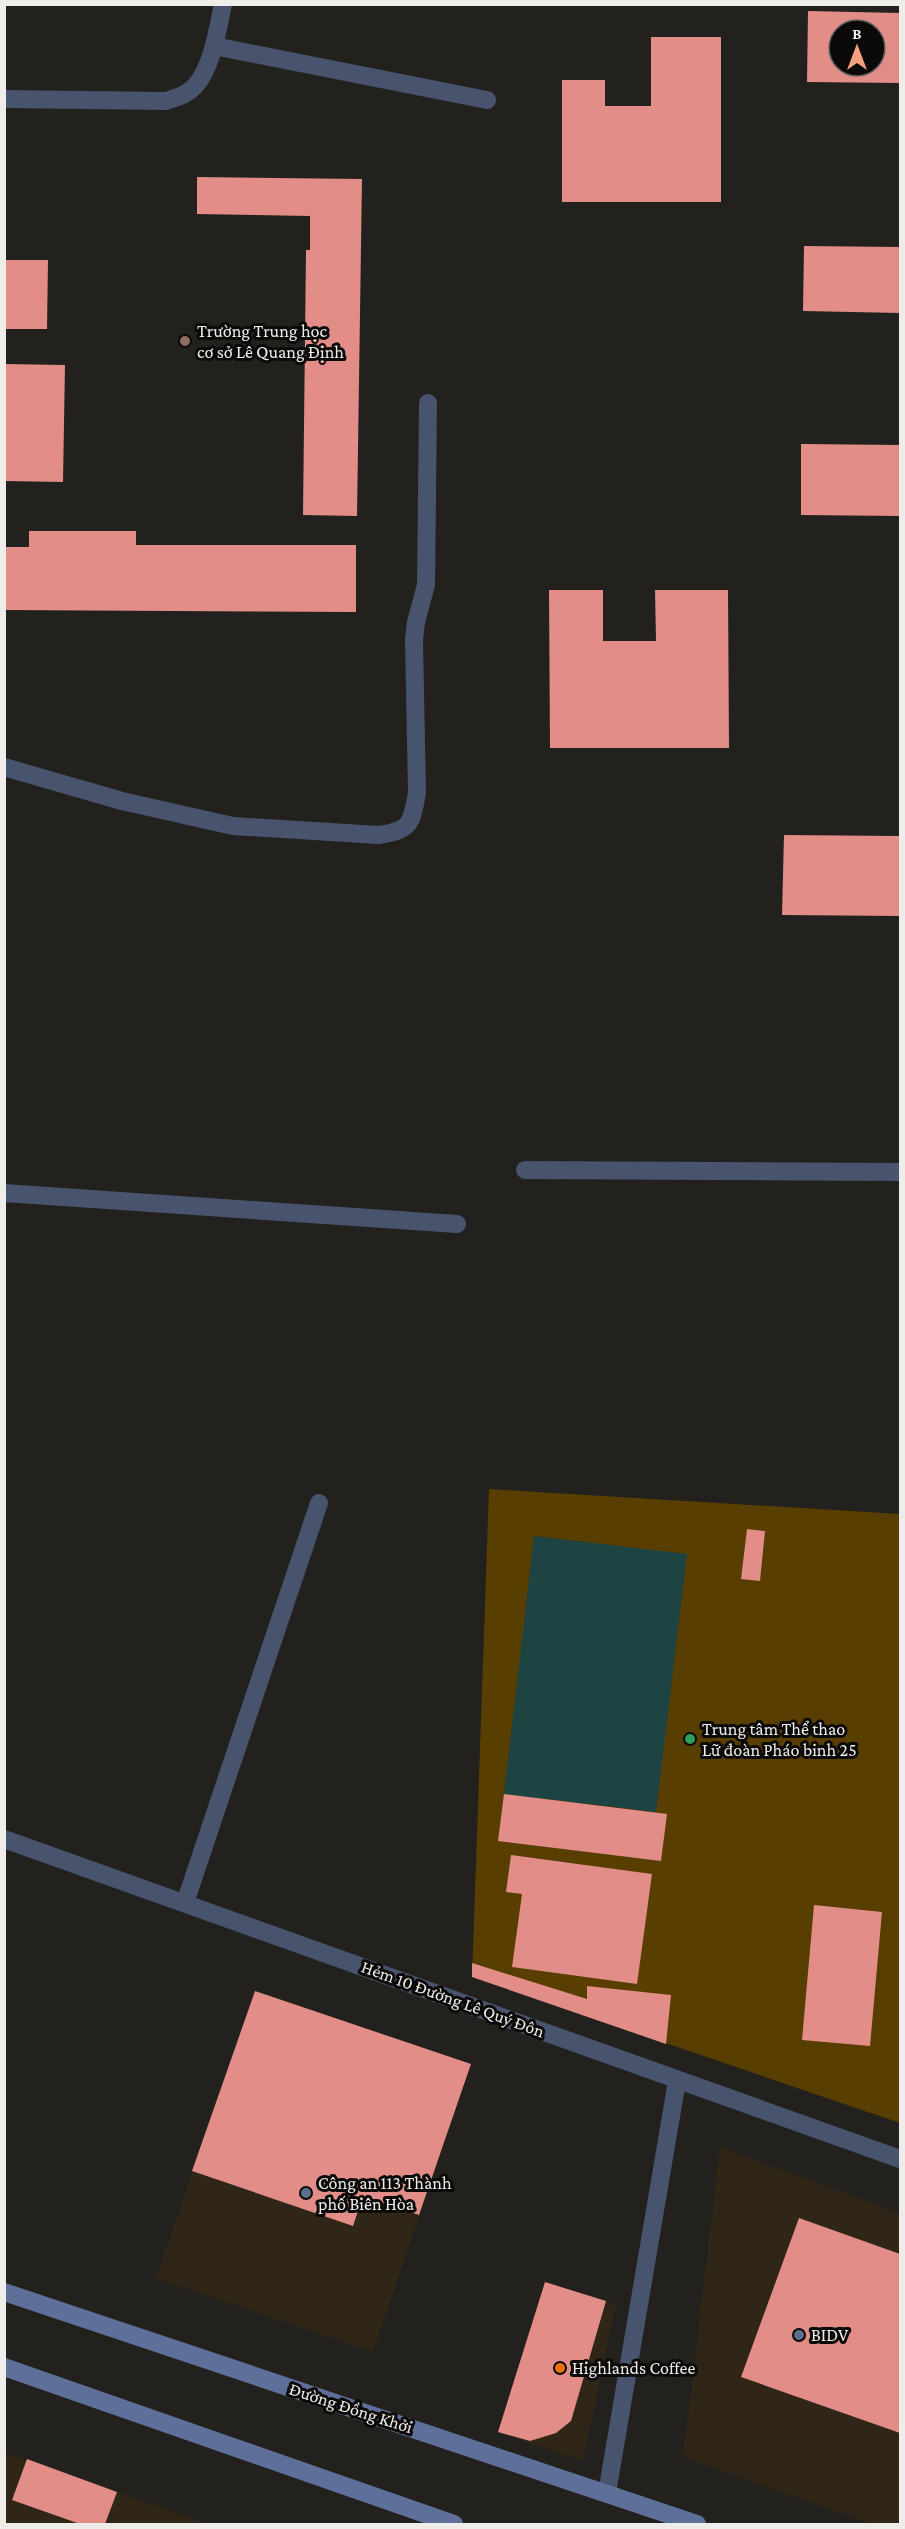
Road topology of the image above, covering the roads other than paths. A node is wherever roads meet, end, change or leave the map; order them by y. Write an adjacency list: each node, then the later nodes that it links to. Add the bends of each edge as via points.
1 (223, 4): 2 (street)
2 (214, 46): 3 (street, via 196,85 186,94 166,101); 4 (street)
3 (4, 99)
4 (487, 100)
5 (428, 403): 6 (street, via 426,585 414,640 417,793 413,817 405,827 378,836 233,826 122,801)
6 (4, 767)
7 (525, 1170): 8 (street)
8 (900, 1172)
9 (4, 1193): 10 (street)
10 (457, 1224)
11 (319, 1503): 13 (street)
12 (4, 1839): 13 (street, Hẻm 10 Đường Lê Quý Đôn)
13 (185, 1903): 14 (street, Hẻm 10 Đường Lê Quý Đôn)
14 (677, 2081): 15 (street, Hẻm 10 Đường Lê Quý Đôn); 18 (street)
15 (900, 2159)
16 (4, 2292): 18 (main road, Đường Đồng Khởi)
17 (4, 2367): 19 (main road)
18 (607, 2493): 20 (main road, Đường Đồng Khởi)
19 (454, 2524)
20 (697, 2524)

